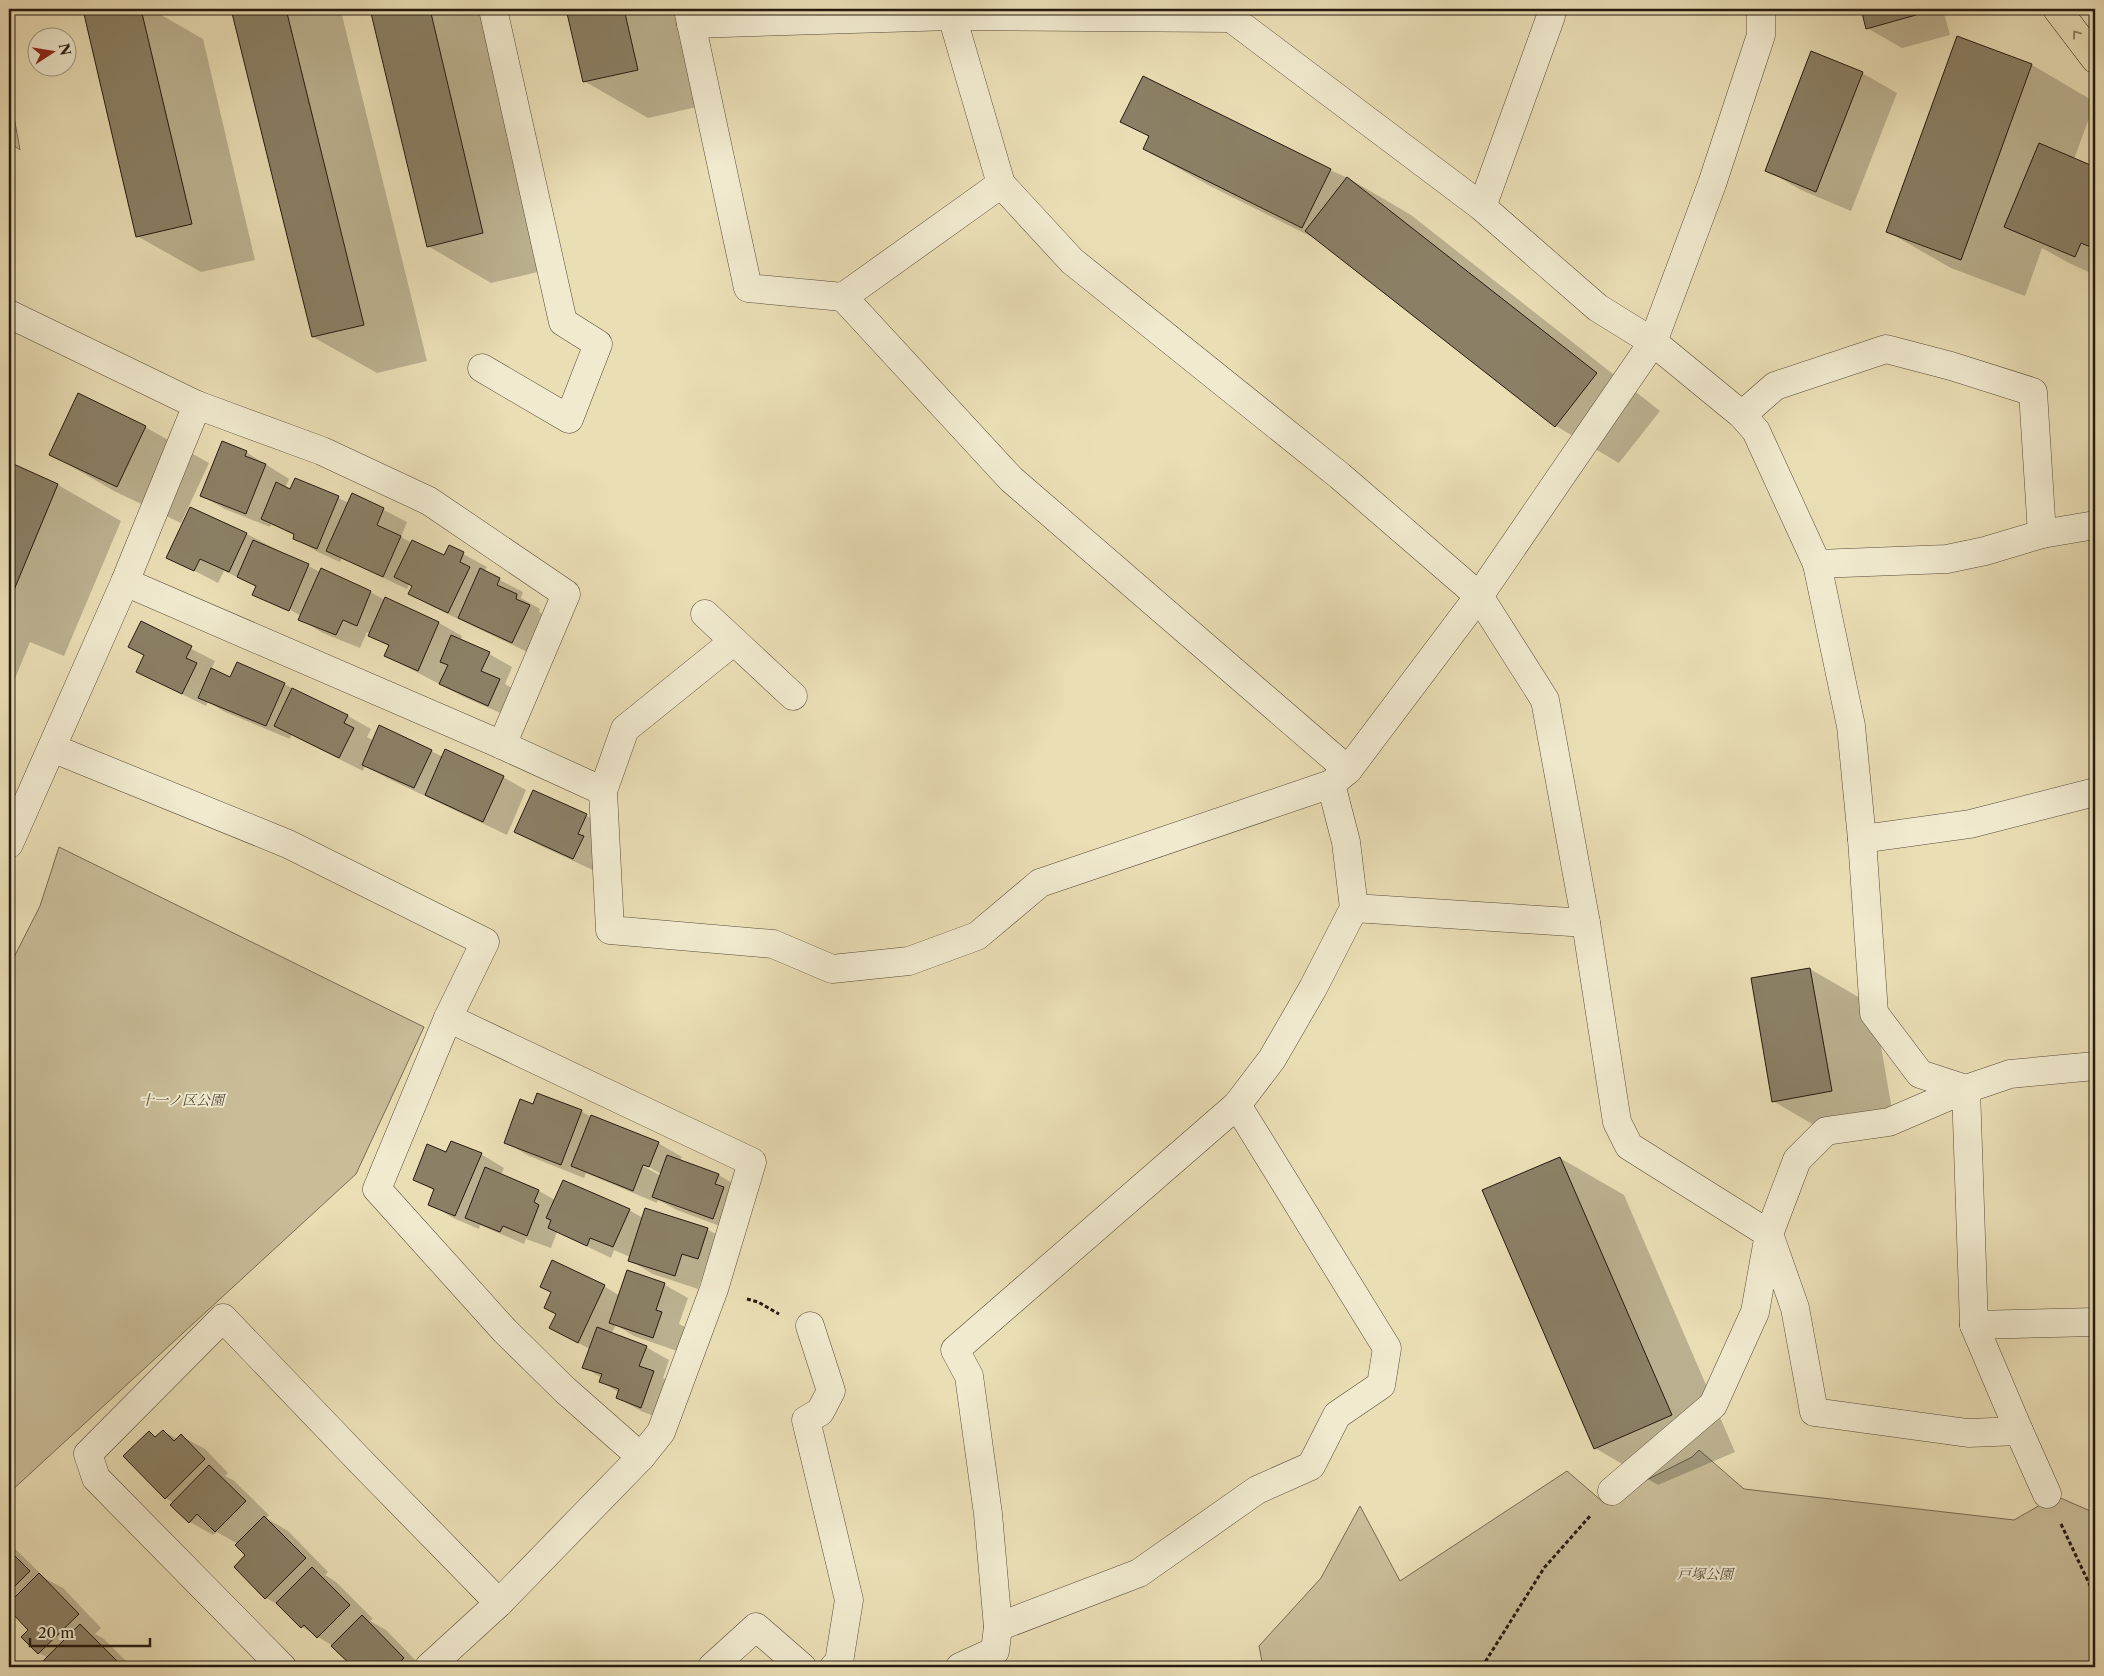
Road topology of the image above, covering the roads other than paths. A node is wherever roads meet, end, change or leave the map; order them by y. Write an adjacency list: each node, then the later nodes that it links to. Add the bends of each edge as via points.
1 (493, 9): 14 (street, via 563,322 598,344 569,419)
2 (1550, 9): 10 (street, via 1551,16)
3 (1761, 9): 13 (street, via 1761,35 1712,184)
4 (2057, 9): 8 (highway, one-way to 4)
5 (952, 13): 6 (street); 7 (street); 9 (street)
6 (1231, 13): 10 (street)
7 (689, 16): 11 (street, via 748,288)
8 (2095, 59)
9 (1001, 184): 11 (street); 21 (street, via 1072,261 1340,476)
10 (1482, 207): 13 (street, via 1598,308)
11 (843, 297): 27 (street, via 1011,479)
12 (9, 314): 15 (street)
13 (1653, 342): 16 (street); 21 (street)
14 (482, 368)
15 (197, 405): 20 (street); 25 (street, via 322,451 429,501 566,594)
16 (1742, 415): 18 (street, via 1775,386 1886,349 2033,392); 19 (street, via 1756,430)
17 (2095, 524): 18 (street)
18 (2042, 534): 19 (street, via 1947,559)
19 (1818, 564): 30 (street, via 1851,726)
20 (125, 582): 25 (street); 26 (street)
21 (1479, 596): 27 (street); 33 (street, via 1545,700)
22 (705, 614): 23 (street)
23 (734, 641): 24 (street); 28 (street, via 625,729)
24 (794, 696)
25 (502, 745): 28 (street)
26 (52, 748): 31 (street); 34 (street, via 288,844 485,942)
27 (1339, 777): 28 (street, via 1040,883 977,936 910,961 832,969 773,944 610,930); 32 (street)
28 (603, 791)
29 (2095, 792): 30 (street, via 1970,824)
30 (1862, 839): 36 (street, via 1874,1013 1920,1074)
31 (9, 844)
32 (1354, 908): 33 (street); 37 (street, via 1272,1059)
33 (1586, 923): 38 (street, via 1617,1122 1629,1146)
34 (448, 1018): 43 (street, via 377,1189 505,1331 565,1390); 43 (street, via 752,1162 714,1289 668,1414 661,1432)
35 (2095, 1066): 36 (street, via 2010,1074)
36 (1966, 1089): 38 (street, via 1889,1122 1826,1131 1797,1160); 41 (street)
37 (1237, 1105): 47 (street, via 955,1350 969,1376 988,1514); 47 (street, via 1387,1348 1381,1385 1337,1415 1311,1466 1257,1490 1139,1573)
38 (1769, 1234): 42 (street, via 1794,1308 1814,1412 1968,1433); 44 (street, via 1755,1312 1714,1405)
39 (798, 1322): 52 (street, via 831,1391 820,1412 806,1420 849,1600 839,1662)
40 (2095, 1322): 41 (street)
41 (1974, 1325): 42 (street)
42 (2019, 1431): 45 (street)
43 (641, 1457): 46 (street)
44 (1612, 1491)
45 (2047, 1494)
46 (499, 1603): 48 (street, via 223,1318 88,1454 96,1478); 49 (street)
47 (998, 1627): 53 (street, via 995,1651)
48 (282, 1667)
49 (430, 1667)
50 (712, 1667): 51 (street, via 756,1628)
51 (802, 1667)
52 (834, 1667)
53 (960, 1667)

